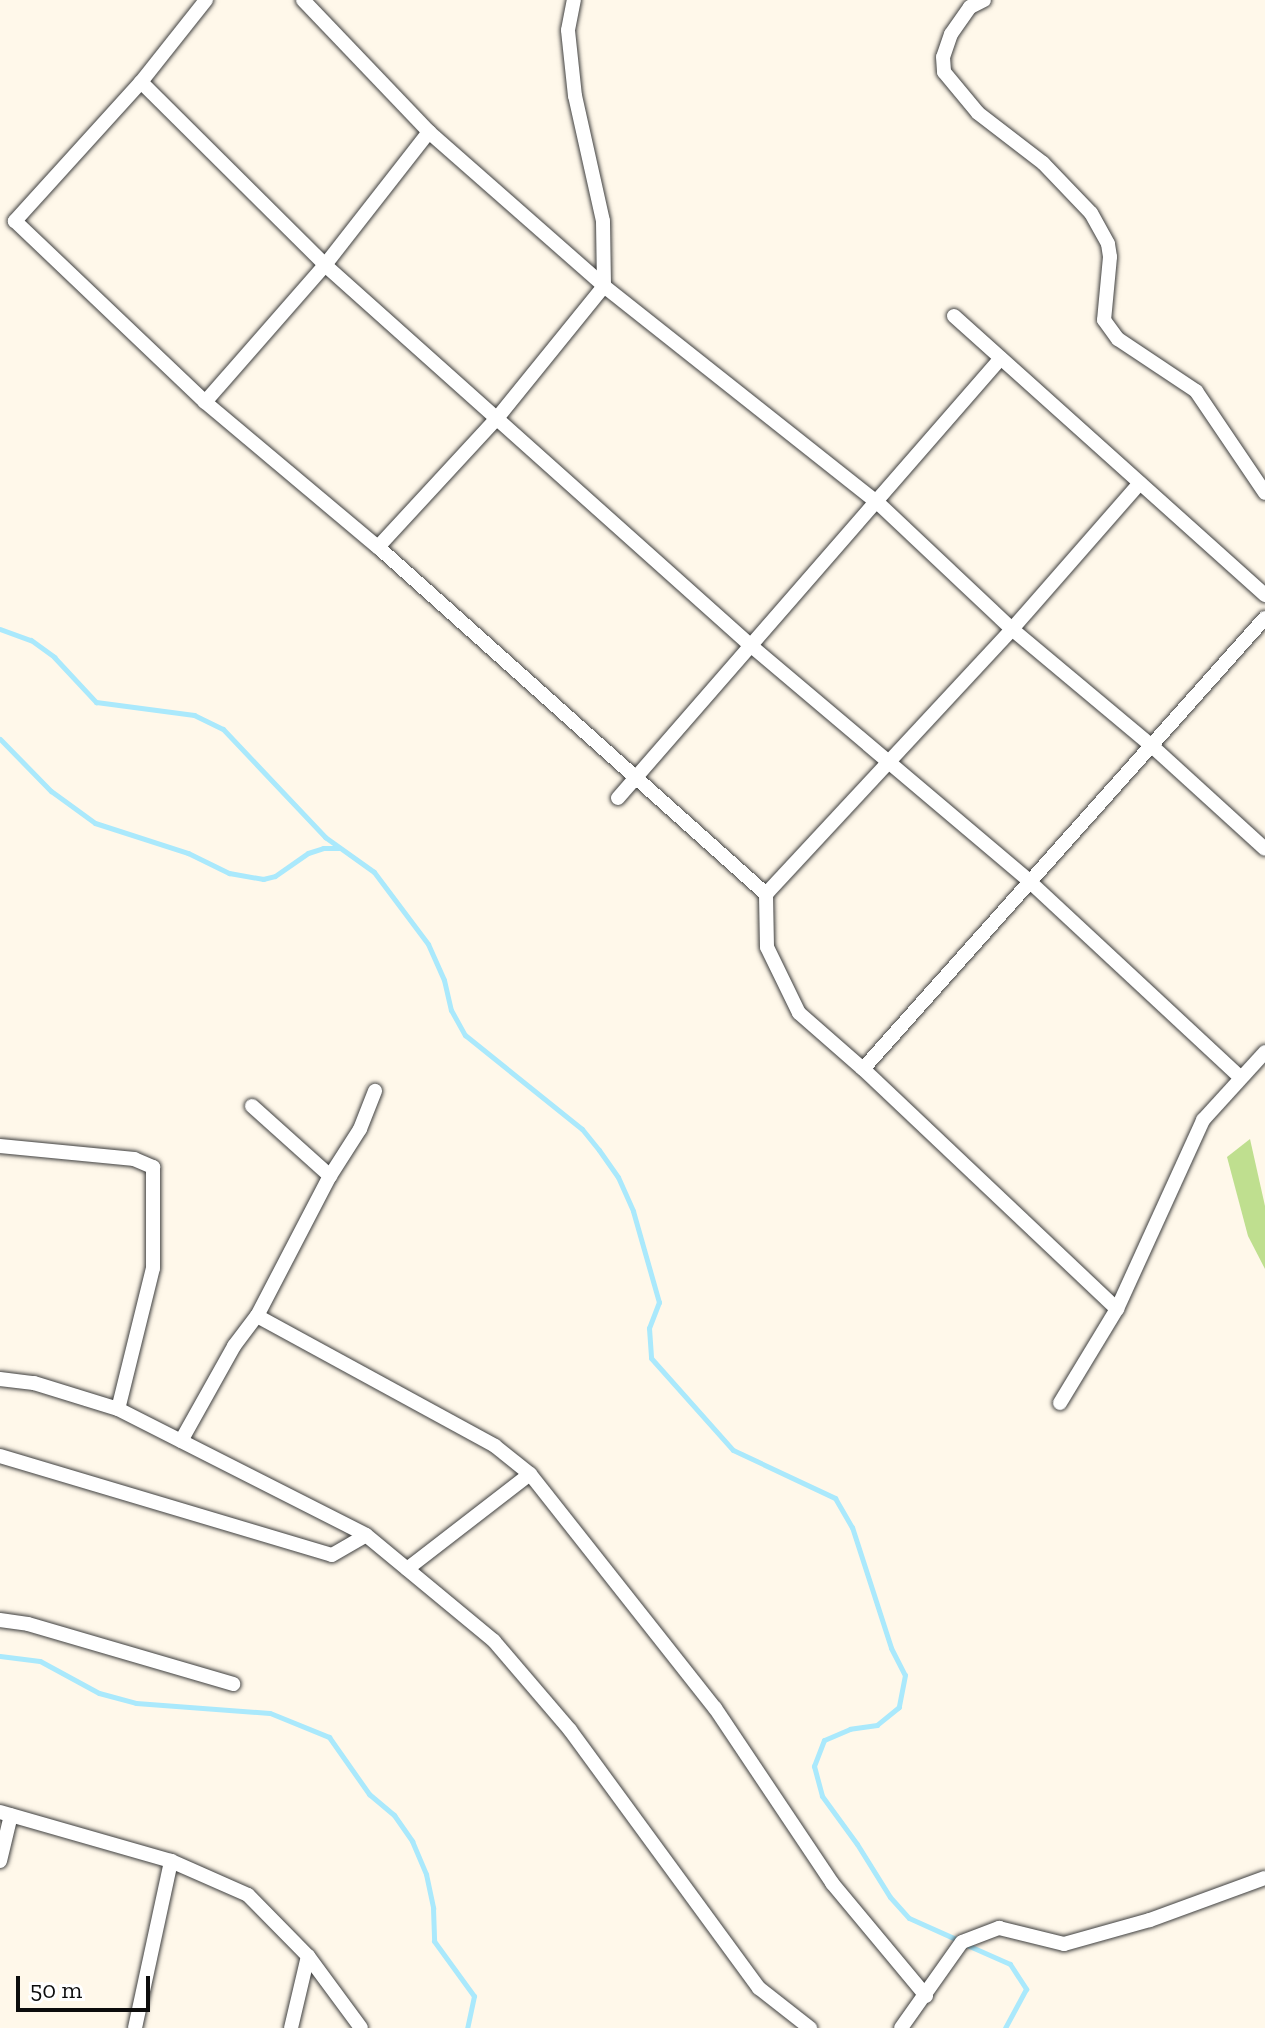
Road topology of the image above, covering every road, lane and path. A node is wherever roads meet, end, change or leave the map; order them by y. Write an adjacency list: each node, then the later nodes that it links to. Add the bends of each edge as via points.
1 (206, 0): 5 (street)
2 (303, 0): 6 (street)
3 (574, 0): 8 (street, via 568,30 575,96 603,221)
4 (984, 0): 14 (street, via 970,7 951,34 944,72 978,113 1043,163 1091,213 1110,257 1104,320 1118,339 1196,391)
5 (141, 82): 7 (street); 11 (street, via 15,221)
6 (429, 132): 7 (street); 8 (street)
7 (325, 265): 11 (street); 12 (street)
8 (604, 286): 12 (street); 15 (street)
9 (954, 316): 10 (street)
10 (1001, 358): 13 (street); 15 (street)
11 (205, 402): 16 (street)
12 (498, 417): 16 (street); 20 (street)
13 (1140, 483): 17 (street); 19 (street)
14 (1265, 493)
15 (877, 502): 19 (street); 20 (street)
16 (378, 547): 23 (street)
17 (1265, 595)
18 (1265, 618): 21 (street)
19 (1012, 629): 21 (street); 22 (street)
20 (749, 644): 22 (street); 23 (street)
21 (1153, 747): 25 (street); 26 (street)
22 (890, 762): 26 (street); 27 (street)
23 (636, 776): 24 (street); 27 (street)
24 (618, 798)
25 (1265, 849)
26 (1029, 881): 29 (street); 30 (street)
27 (766, 894): 29 (street, via 767,947 799,1013)
28 (1265, 1052): 30 (street)
29 (863, 1069): 35 (street)
30 (1239, 1076): 35 (street, via 1203,1120)
31 (375, 1091): 34 (street, via 360,1129)
32 (252, 1106): 34 (street)
33 (0, 1146): 39 (street, via 134,1159 153,1167 153,1268)
34 (330, 1176): 36 (street)
35 (1117, 1309): 38 (street)
36 (257, 1316): 40 (street, via 234,1346); 42 (street, via 495,1446)
37 (0, 1379): 39 (street, via 34,1383)
38 (1060, 1403)
39 (118, 1409): 40 (street)
40 (181, 1441): 43 (street)
41 (0, 1456): 43 (street, via 332,1555)
42 (530, 1474): 44 (street); 52 (street, via 715,1708 832,1883)
43 (366, 1535): 44 (street)
44 (407, 1569): 56 (street, via 494,1641 570,1730 759,1988)
45 (0, 1620): 46 (street)
46 (233, 1684)
47 (6, 1813): 48 (street); 49 (street)
48 (0, 1861)
49 (171, 1861): 51 (street, via 248,1895); 53 (street)
50 (1265, 1878): 52 (street, via 1150,1920 1064,1944 999,1928 962,1942)
51 (308, 1956): 54 (street); 55 (street)
52 (926, 1996): 57 (street)
53 (135, 2028)
54 (291, 2028)
55 (361, 2028)
56 (810, 2028)
57 (901, 2028)

